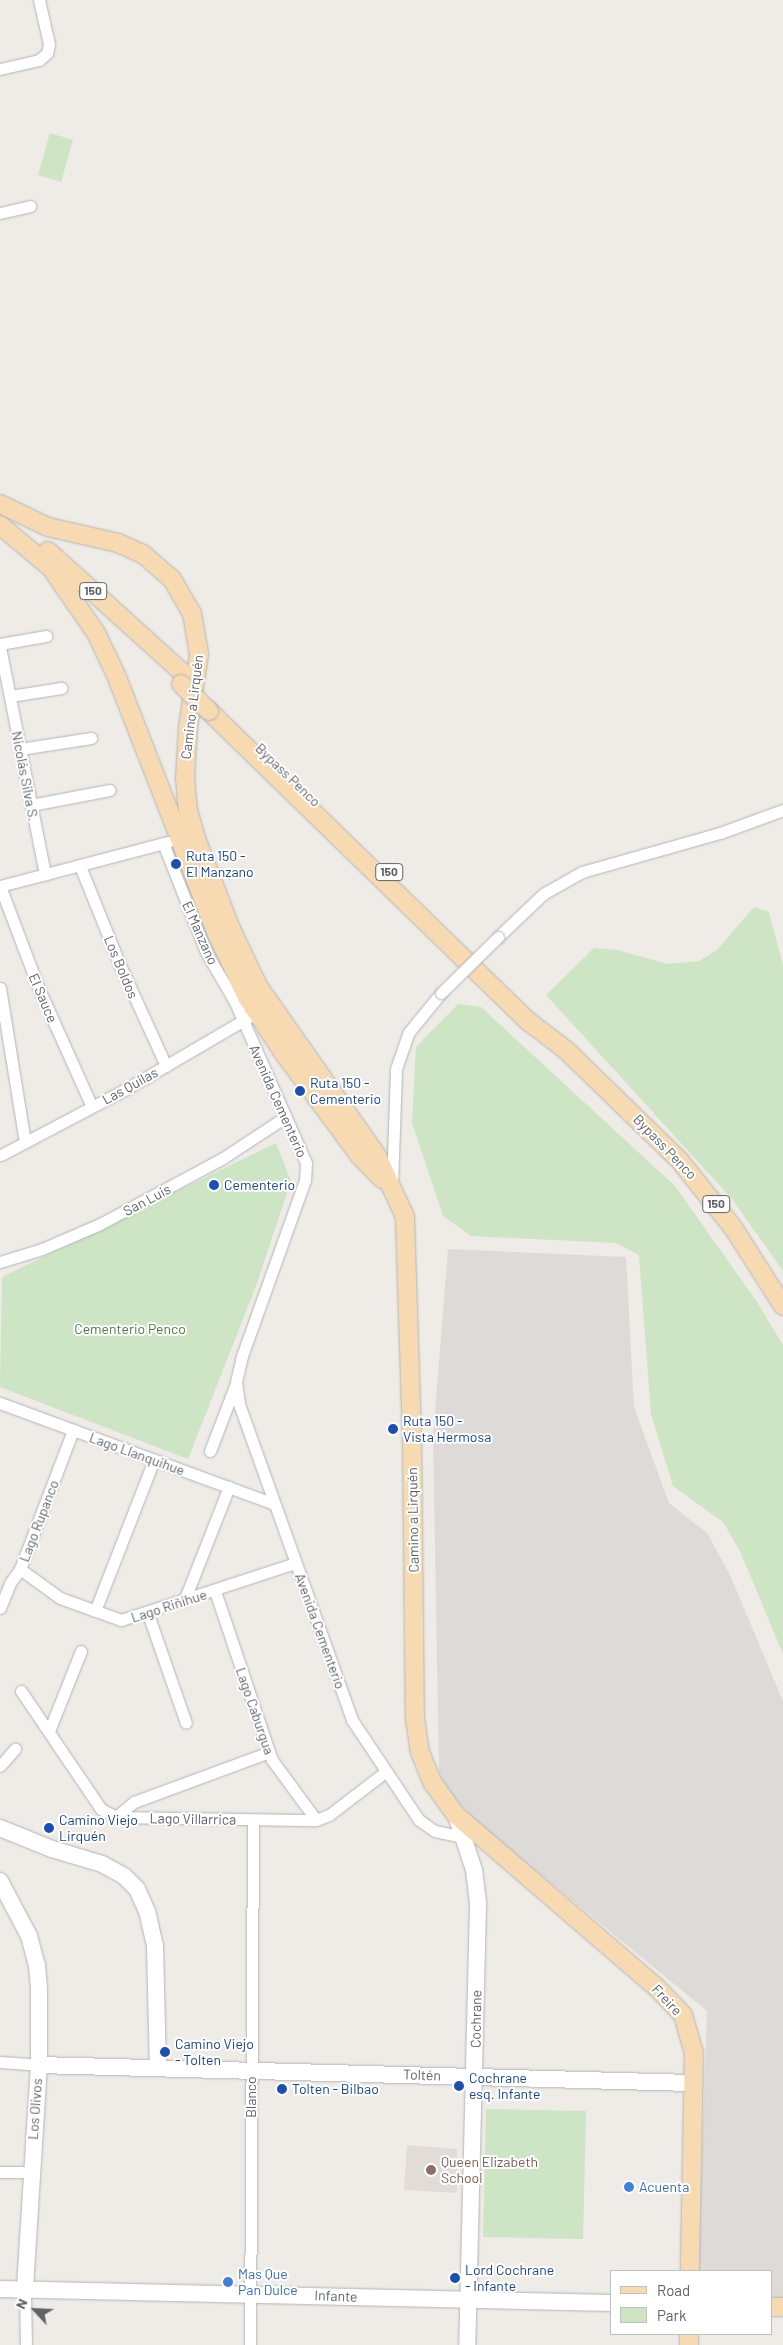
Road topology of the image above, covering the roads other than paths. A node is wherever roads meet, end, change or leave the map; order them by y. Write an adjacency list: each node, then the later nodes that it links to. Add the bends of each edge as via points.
1 (39, 0): 2 (street, via 49,44 47,54 39,60)
2 (0, 69)
3 (30, 206): 4 (street)
4 (0, 214)
5 (0, 504): 31 (main road, Camino a Lirquén, via 48,527 118,543 142,554 163,569 183,595 195,623 199,644 185,762 188,810 197,841 231,929 258,986 364,1137)
6 (0, 510): 12 (main road, Bypass Penco / 150)
7 (0, 526): 8 (main road, Camino a Lirquén / 150)
8 (51, 568): 12 (main road, Bypass Penco / 150); 20 (main road, Camino a Lirquén, via 84,614 107,654)
9 (46, 636): 10 (street)
10 (0, 646): 11 (street, Nicolás Silva S.)
11 (2, 667): 14 (street, Nicolás Silva S.)
12 (183, 679): 33 (main road, Bypass Penco / 150, via 541,1021 694,1177 734,1229)
13 (61, 688): 14 (street)
14 (10, 696): 16 (street, Nicolás Silva S.)
15 (91, 738): 16 (street)
16 (20, 750): 18 (street, Nicolás Silva S.)
17 (110, 790): 18 (street)
18 (31, 805): 22 (street, Nicolás Silva S.)
19 (783, 810): 31 (street, bridge, via 720,833 582,872 543,894 498,937 415,1022 398,1062 393,1100)
20 (171, 841): 21 (street); 25 (main road, Camino a Lirquén, via 228,960)
21 (80, 866): 22 (street); 26 (street, Los Boldos)
22 (44, 875): 23 (street)
23 (0, 886): 27 (street, El Sauce, via 39,989)
24 (0, 988): 29 (street)
25 (250, 1017): 26 (street, Las Quilas); 28 (street, Avenida Cementerio); 31 (main road, Camino a Lirquén, via 359,1155)
26 (166, 1066): 27 (street, Las Quilas)
27 (92, 1107): 29 (street, Las Quilas)
28 (284, 1118): 32 (street, San Luis, via 217,1161 100,1224 42,1249); 34 (street, Avenida Cementerio, via 304,1157 306,1175)
29 (25, 1142): 30 (street, Las Quilas)
30 (1, 1155)
31 (392, 1188): 56 (main road, Camino a Lirquén, via 405,1217 407,1235 415,1718 420,1752 428,1775)
32 (2, 1260)
33 (783, 1306)
34 (236, 1382): 37 (street, Avenida Cementerio); 40 (street, Avenida Cementerio, via 238,1404)
35 (0, 1403): 36 (street, Lago Llanquihue)
36 (73, 1430): 38 (street, Lago Llanquihue); 42 (street, Lago Rupanco)
37 (210, 1452)
38 (154, 1460): 39 (street, Lago Llanquihue); 46 (street)
39 (229, 1488): 40 (street, Lago Llanquihue); 44 (street)
40 (274, 1504): 41 (street, Avenida Cementerio)
41 (295, 1563): 43 (street, Lago Riñihue); 55 (street, Avenida Cementerio, via 347,1707)
42 (20, 1569): 45 (street, Lago Rupanco, via 10,1583); 46 (street, Lago Riñihue, via 51,1593)
43 (215, 1591): 44 (street, Lago Riñihue); 53 (street, Lago Caburgua)
44 (184, 1601): 47 (street, Lago Riñihue)
45 (0, 1608)
46 (95, 1611): 47 (street, Lago Riñihue, via 121,1620)
47 (148, 1614): 50 (street)
48 (81, 1650): 51 (street)
49 (21, 1691): 51 (street)
50 (186, 1723)
51 (49, 1731): 57 (street, via 101,1809)
52 (15, 1749): 54 (street)
53 (269, 1752): 57 (street, via 134,1802); 59 (street, Lago Caburgua)
54 (0, 1766)
55 (385, 1772): 59 (street, Lago Villarrica, via 329,1815); 61 (street, Avenida Cementerio, via 426,1826)
56 (456, 1815): 61 (street, Cochrane); 68 (main road, Freire, via 676,2006 688,2026 693,2043)
57 (116, 1818): 58 (street, Lago Villarrica)
58 (253, 1820): 59 (street, Lago Villarrica); 66 (street, Blanco)
59 (316, 1820)
60 (0, 1828): 65 (street, via 102,1864 124,1876 137,1889 147,1911 155,1947)
61 (463, 1837): 67 (street, Cochrane, via 478,1894)
62 (0, 1881): 64 (street, Los Olivos, via 19,1913 35,1956 39,2001)
63 (0, 2062): 64 (street, Toltén)
64 (38, 2065): 65 (street, Toltén); 70 (street, Los Olivos)
65 (158, 2067): 66 (street, Toltén)
66 (252, 2070): 67 (street, Toltén); 74 (street, Blanco)
67 (475, 2077): 68 (street, Toltén); 75 (street, Cochrane)
68 (693, 2083): 71 (main road, Freire)
69 (0, 2172): 70 (street)
70 (31, 2172): 73 (street, Los Olivos)
71 (690, 2270)
72 (0, 2289): 73 (street, Infante)
73 (25, 2290): 74 (street, Infante); 77 (street, Los Olivos)
74 (250, 2294): 75 (street, Infante); 78 (street, Blanco)
75 (468, 2300): 76 (street, Infante); 79 (street, Cochrane)
76 (610, 2303)
77 (26, 2345)
78 (250, 2345)
79 (467, 2345)

